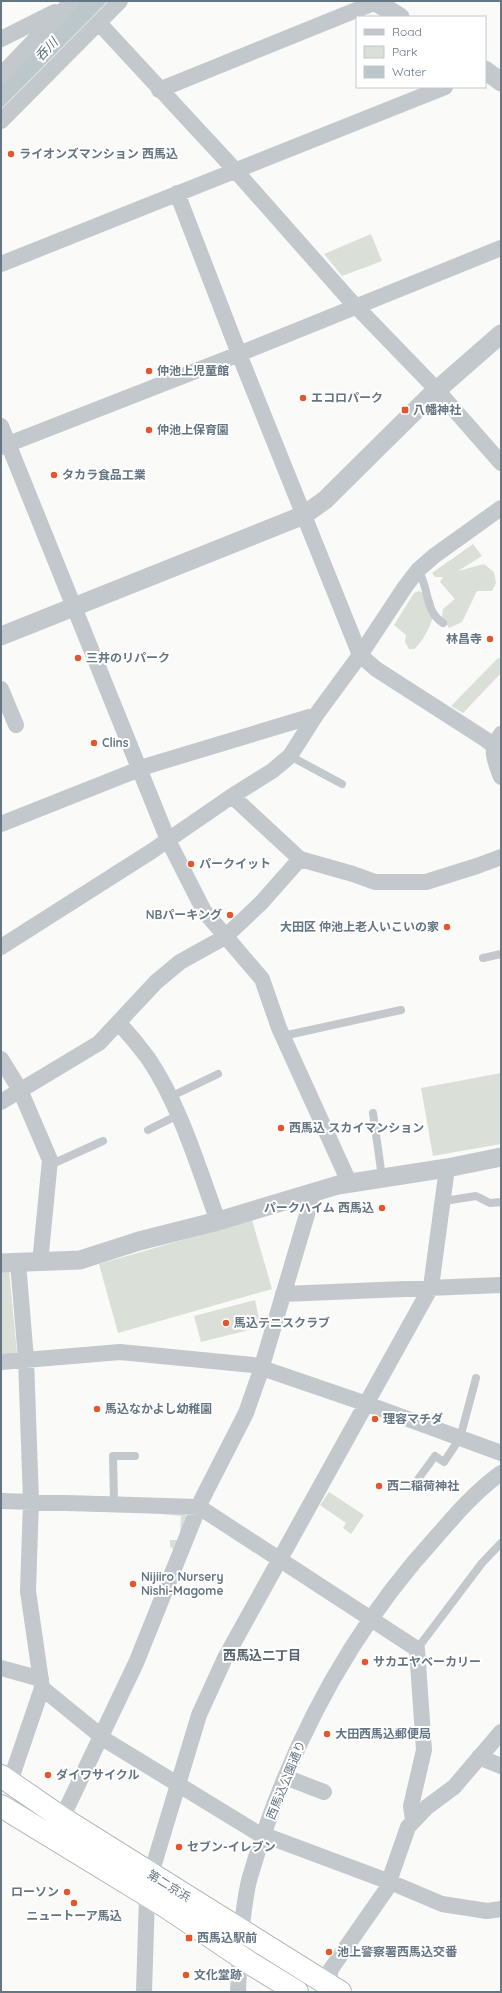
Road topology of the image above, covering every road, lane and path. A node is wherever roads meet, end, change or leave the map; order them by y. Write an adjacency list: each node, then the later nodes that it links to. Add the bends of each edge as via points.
1 (120, 1): 5 (street)
2 (375, 2): 4 (street); 9 (street)
3 (70, 4): 6 (street); 7 (street)
4 (398, 16)
5 (99, 24): 9 (street); 10 (street)
6 (1, 39)
7 (1, 75)
8 (442, 88): 11 (street)
9 (159, 90): 11 (street)
10 (1, 121)
11 (235, 170): 12 (street); 15 (street)
12 (177, 193): 14 (street, via 60,236); 17 (street)
13 (501, 248): 15 (street)
14 (1, 264)
15 (355, 306): 17 (street); 18 (street)
16 (501, 334): 18 (street)
17 (239, 354): 20 (street); 23 (street)
18 (437, 390): 21 (street); 23 (street, via 325,500)
19 (1, 426): 20 (street)
20 (4, 445): 25 (street)
21 (501, 463)
22 (501, 508): 24 (street)
23 (304, 515): 25 (street); 28 (street)
24 (418, 570): 26 (lane, via 424,580 431,610 435,618); 28 (street)
25 (73, 606): 27 (street); 34 (street)
26 (443, 623)
27 (1, 636)
28 (360, 655): 30 (street); 32 (street, via 376,669 486,738)
29 (1, 690): 31 (street)
30 (316, 715): 33 (street); 34 (street)
31 (16, 725)
32 (497, 740): 35 (street, via 493,756)
33 (290, 756): 36 (lane); 37 (street, via 272,771)
34 (138, 770): 38 (street, via 47,809); 39 (street)
35 (501, 777)
36 (342, 784)
37 (232, 796): 39 (street); 41 (street)
38 (2, 822)
39 (168, 840): 42 (street, via 204,912); 43 (street)
40 (501, 857): 41 (street, via 426,882 375,882)
41 (300, 859): 42 (street, via 261,903)
42 (224, 937): 47 (street, via 180,962 156,982); 48 (street, via 262,979)
43 (1, 946)
44 (501, 954): 45 (lane)
45 (483, 958)
46 (401, 1010): 48 (lane)
47 (119, 1022): 51 (street, via 99,1043); 52 (street, via 148,1058)
48 (283, 1036): 62 (street)
49 (1, 1059): 51 (street)
50 (218, 1074): 52 (lane)
51 (20, 1090): 53 (street); 59 (street, via 48,1152)
52 (170, 1097): 55 (street)
53 (1, 1102)
54 (373, 1114): 61 (lane)
55 (178, 1115): 56 (lane); 66 (street)
56 (148, 1130)
57 (103, 1141): 59 (lane)
58 (501, 1157): 60 (street)
59 (50, 1165): 68 (street)
60 (447, 1168): 61 (street); 64 (street)
61 (382, 1178): 62 (street)
62 (349, 1182): 63 (street)
63 (314, 1191): 66 (street); 71 (street)
64 (444, 1201): 65 (lane, via 476,1196 490,1203); 70 (street)
65 (501, 1202)
66 (218, 1221): 68 (street, via 138,1241 80,1260)
67 (10, 1263): 68 (street); 72 (street)
68 (40, 1263)
69 (501, 1285): 70 (street)
70 (431, 1287): 71 (street, via 320,1295); 76 (street)
71 (283, 1294): 74 (street)
72 (26, 1359): 73 (street); 74 (street, via 120,1352); 83 (street)
73 (1, 1362)
74 (262, 1367): 76 (street); 85 (street, via 246,1413)
75 (476, 1378): 77 (lane)
76 (367, 1404): 77 (street); 87 (street)
77 (460, 1438): 78 (street); 81 (lane, via 444,1462 435,1456)
78 (501, 1453)
79 (135, 1456): 84 (lane, via 113,1456)
80 (501, 1473): 88 (street, 西馬込公園通り, via 481,1487 408,1567)
81 (413, 1486)
82 (1, 1501): 83 (street)
83 (31, 1502): 84 (street); 91 (street, via 28,1591)
84 (114, 1503): 85 (street)
85 (200, 1507): 87 (street); 93 (street, via 136,1663)
86 (501, 1544): 89 (lane, via 482,1563)
87 (280, 1558): 88 (street); 98 (street, via 222,1665 200,1715)
88 (371, 1619): 89 (street); 96 (street, 西馬込公園通り, via 345,1658 316,1710)
89 (417, 1649): 102 (street, via 424,1750 411,1806)
90 (1, 1668): 91 (street)
91 (42, 1683): 93 (street); 97 (street, via 14,1770)
92 (501, 1732): 94 (street)
93 (100, 1736): 98 (street); 101 (street)
94 (479, 1757): 95 (street); 102 (street, via 454,1787)
95 (501, 1766)
96 (285, 1777): 99 (street); 103 (street, 西馬込公園通り)
97 (5, 1779): 101 (highway, 第二京浜)
98 (178, 1784): 103 (street); 104 (street)
99 (324, 1792)
100 (1, 1807): 106 (highway, 第二京浜)
101 (62, 1818): 104 (highway, 第二京浜)
102 (414, 1820): 105 (street, via 408,1827)
103 (264, 1836): 105 (street); 108 (street, 西馬込公園通り, via 250,1878)
104 (151, 1874): 106 (street); 108 (highway, 第二京浜)
105 (390, 1882): 107 (street, via 442,1904 487,1911); 110 (street, via 376,1907 330,1970)
106 (147, 1896): 109 (highway, 第二京浜); 111 (street)
107 (501, 1910)
108 (241, 1931): 110 (highway, 第二京浜)
109 (242, 1958): 112 (street); 113 (highway, 第二京浜)
110 (331, 1989)
111 (144, 1992)
112 (238, 1992)
113 (297, 1992)

